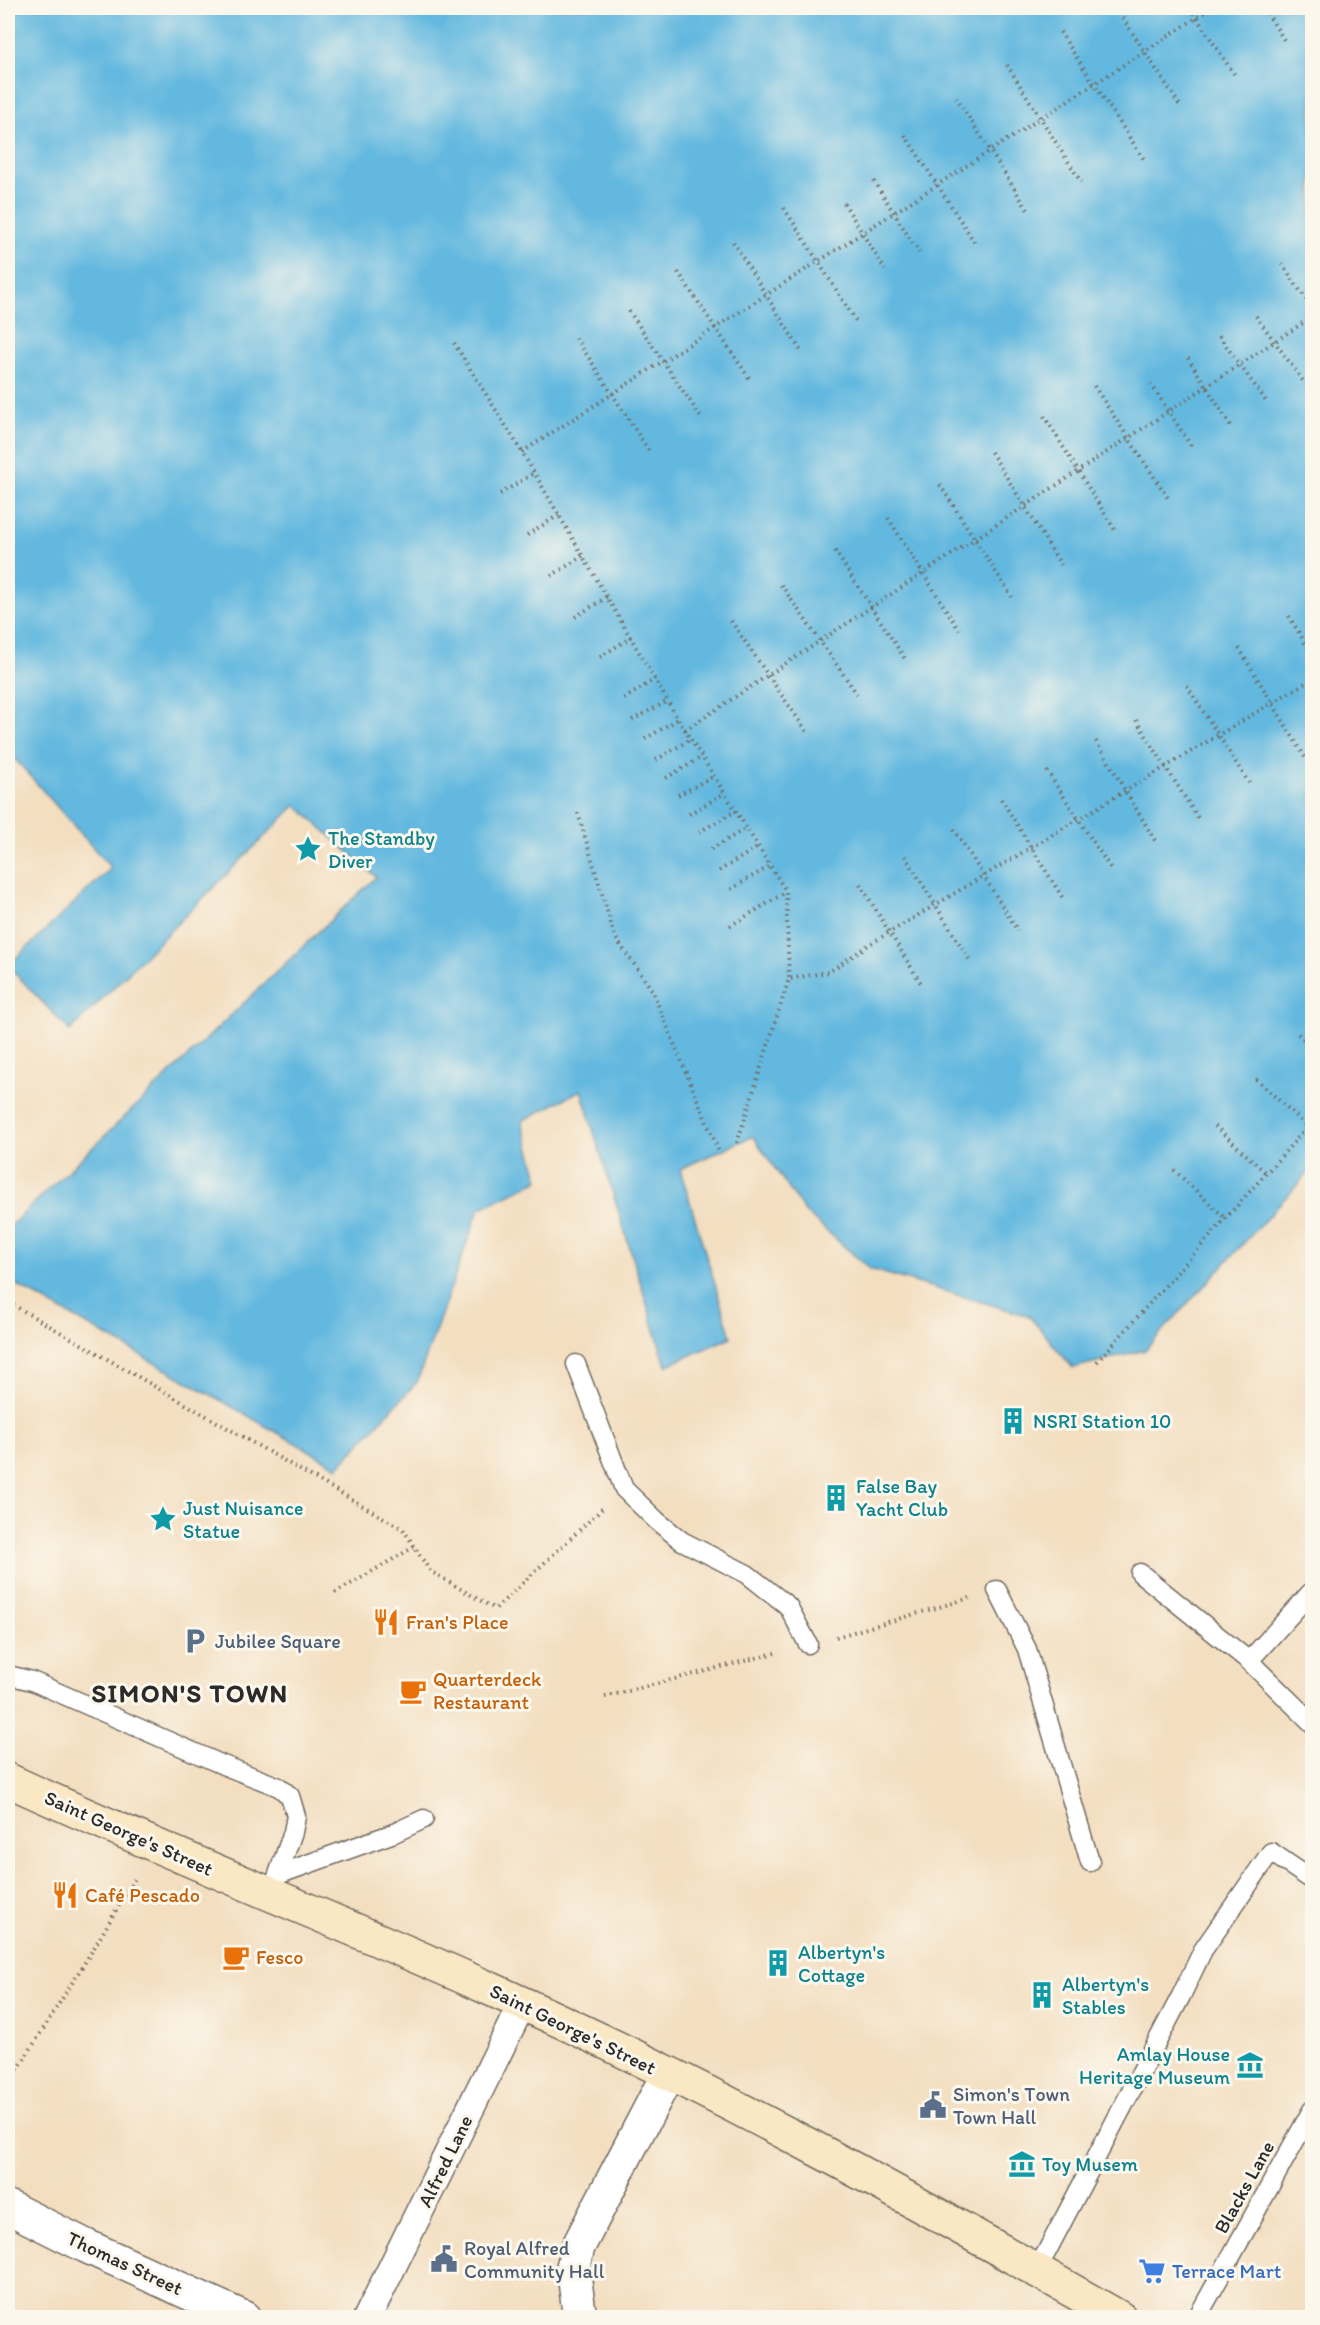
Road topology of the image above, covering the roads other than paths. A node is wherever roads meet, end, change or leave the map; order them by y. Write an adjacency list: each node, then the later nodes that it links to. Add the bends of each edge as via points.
1 (576, 1364): 5 (lane, via 624,1489 682,1540 747,1574 788,1606)
2 (1140, 1573): 6 (lane)
3 (997, 1590): 11 (lane, via 1028,1648)
4 (1312, 1591): 6 (lane)
5 (808, 1644)
6 (1249, 1661): 8 (lane)
7 (8, 1675): 13 (lane, via 32,1681 279,1787 290,1796 296,1816)
8 (1312, 1723)
9 (8, 1780): 13 (main road, Saint George's Street, via 134,1838)
10 (424, 1819): 13 (lane)
11 (1090, 1862)
12 (1312, 1881): 18 (lane, via 1271,1852 1203,1950)
13 (276, 1884): 14 (main road, Saint George's Street)
14 (522, 2004): 15 (main road, Saint George's Street); 21 (street, Alfred Lane)
15 (668, 2074): 18 (main road, Saint George's Street, via 820,2150); 22 (street, via 578,2247 573,2267)
16 (1312, 2110): 24 (lane, Blacks Lane)
17 (8, 2207): 19 (street, Thomas Street)
18 (1037, 2270): 23 (main road, Saint George's Street)
19 (202, 2309): 20 (street, Thomas Street)
20 (244, 2318)
21 (367, 2318)
22 (580, 2318)
23 (1120, 2318)
24 (1197, 2318)

